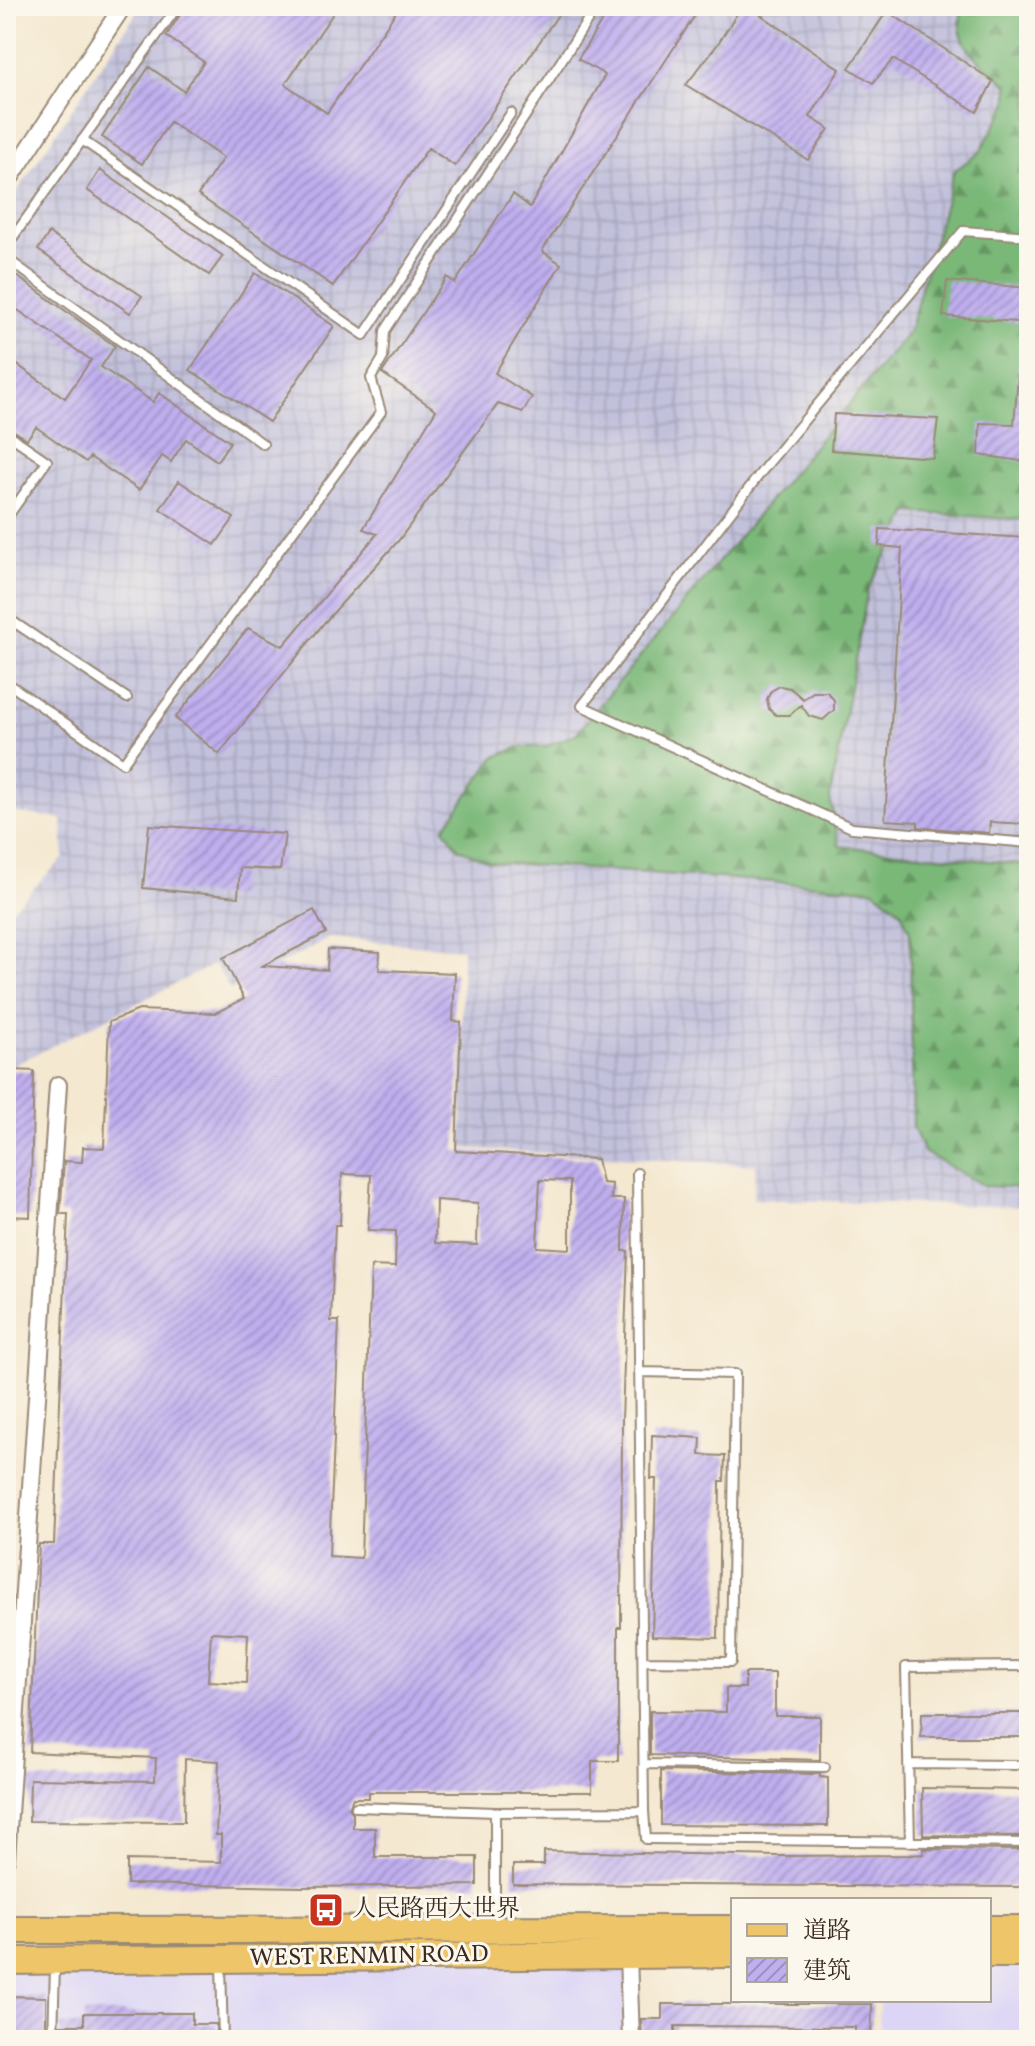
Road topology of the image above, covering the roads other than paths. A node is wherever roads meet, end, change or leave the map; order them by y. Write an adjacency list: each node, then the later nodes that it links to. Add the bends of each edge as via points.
1 (123, 6): 6 (street)
2 (178, 6): 5 (lane)
3 (597, 6): 14 (lane, via 385,331 383,358 371,378 381,412 123,763)
4 (511, 113): 5 (lane, via 364,335)
5 (82, 140): 8 (lane)
6 (6, 184)
7 (1029, 236): 16 (lane, via 963,231 766,466 582,706 852,828)
8 (6, 247)
9 (6, 258): 11 (lane)
10 (6, 433): 12 (lane, via 47,461)
11 (263, 444)
12 (6, 519)
13 (6, 617): 15 (lane)
14 (6, 682)
15 (127, 698)
16 (1029, 843)
17 (58, 1085): 31 (street)
18 (637, 1173): 19 (lane)
19 (639, 1372): 20 (lane); 20 (lane, via 735,1374 731,1662)
20 (643, 1661): 22 (lane)
21 (1029, 1666): 23 (lane, via 906,1667)
22 (644, 1764): 25 (lane); 27 (lane)
23 (908, 1764): 24 (lane); 29 (lane)
24 (1016, 1765)
25 (825, 1767)
26 (356, 1807): 28 (lane)
27 (644, 1811): 28 (lane); 29 (lane, via 646,1839)
28 (495, 1812): 32 (lane)
29 (910, 1842): 30 (lane)
30 (1029, 1843)
31 (6, 1859)
32 (495, 1929): 33 (main road); 36 (main road)
33 (731, 1929)
34 (991, 1929): 35 (main road)
35 (1029, 1929)
36 (6, 1930)
37 (731, 1954): 40 (main road, WEST RENMIN ROAD)
38 (991, 1954): 39 (main road)
39 (1029, 1954)
40 (628, 1955): 41 (main road, WEST RENMIN ROAD); 46 (street)
41 (221, 1959): 43 (main road, WEST RENMIN ROAD); 45 (lane)
42 (6, 1961): 43 (main road, WEST RENMIN ROAD)
43 (55, 1961): 44 (lane)
44 (53, 2040)
45 (223, 2040)
46 (631, 2040)

